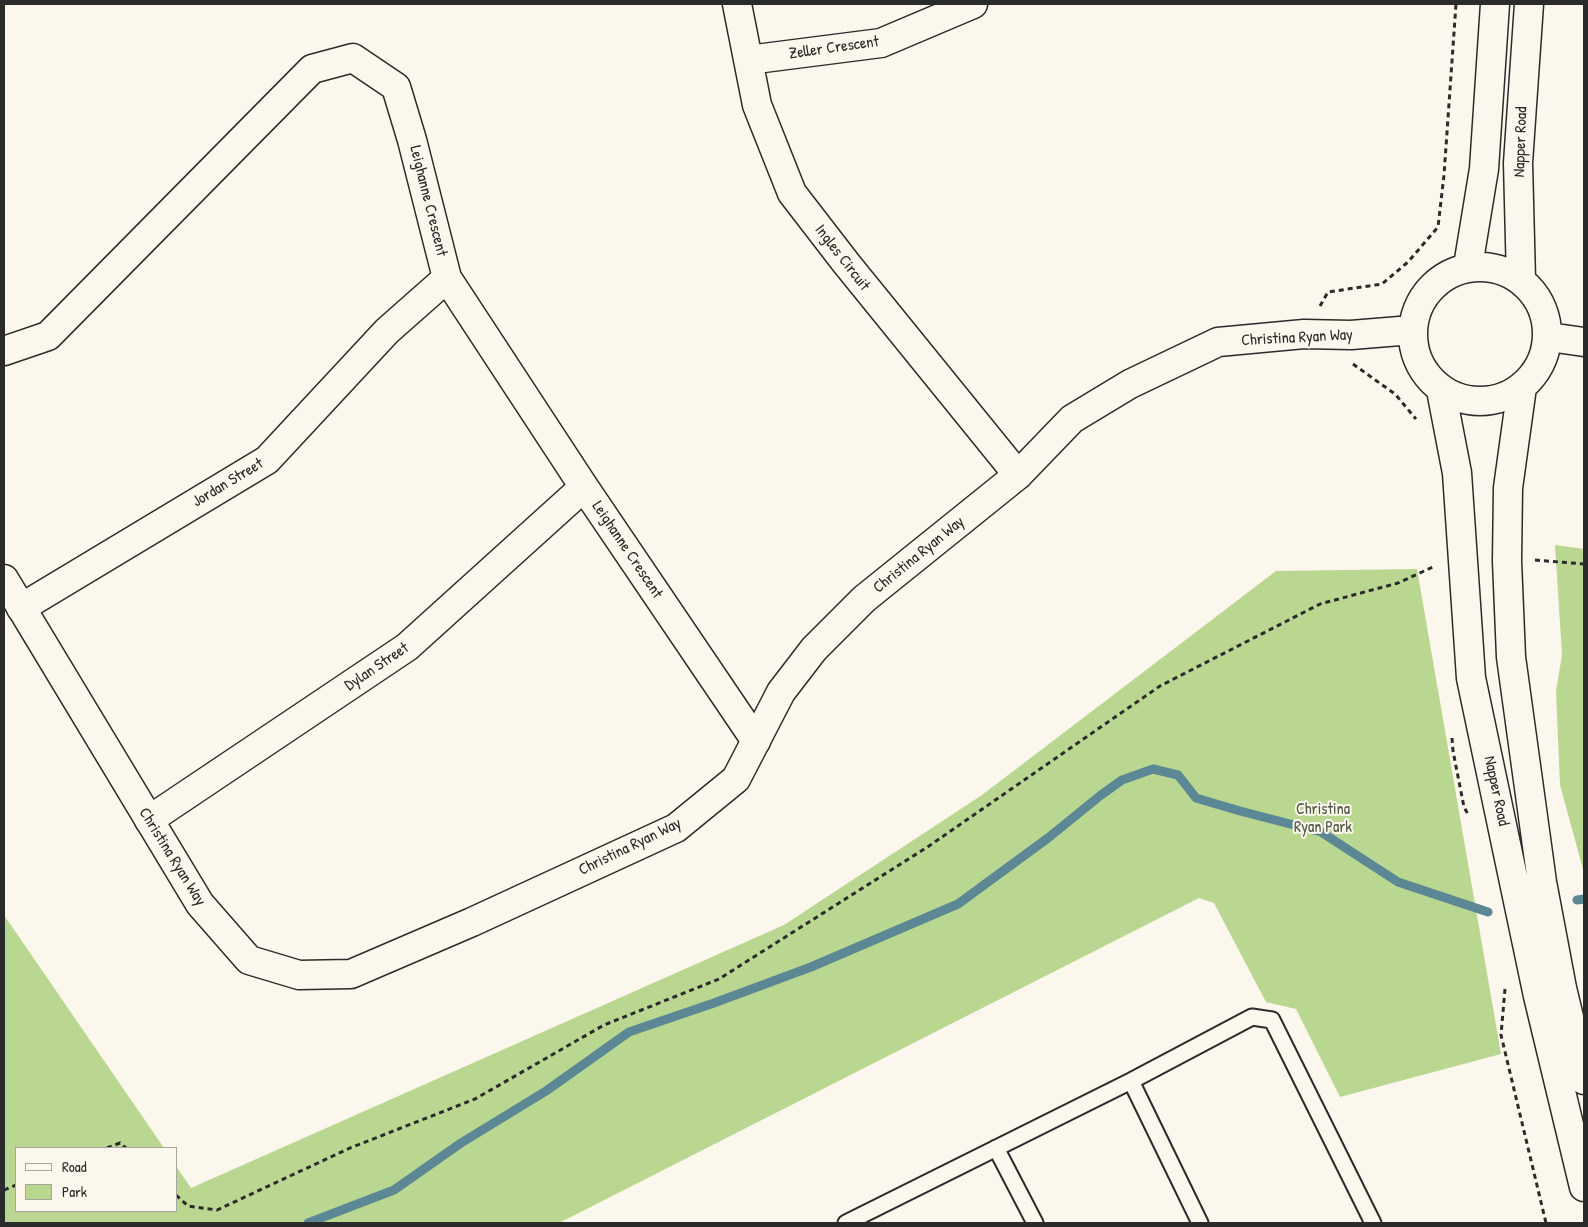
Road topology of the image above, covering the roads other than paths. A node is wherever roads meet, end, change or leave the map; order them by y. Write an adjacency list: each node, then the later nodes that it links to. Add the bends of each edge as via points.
1 (737, 4): 5 (street, Ingles Circuit)
2 (973, 4): 5 (street, Zeller Crescent, via 881,43)
3 (1495, 4): 6 (street, Napper Road, via 1484,169)
4 (1529, 4): 8 (street, Napper Road, via 1518,163)
5 (748, 60): 15 (street, Ingles Circuit, via 757,105 792,193)
6 (1468, 266): 8 (street, via 1497,268); 9 (street, via 1437,281 1418,307)
7 (448, 278): 12 (street, Leighanne Crescent, via 396,86 353,58 312,69 48,336); 16 (street, Leighanne Crescent); 18 (street, Jordan Street, via 387,331 267,460)
8 (1521, 280): 10 (street, via 1538,297)
9 (1412, 330): 14 (street, via 1414,350 1424,372); 15 (street, Christina Ryan Way, via 1352,335 1304,334 1218,342 1130,384 1072,419)
10 (1549, 337): 11 (street); 13 (street, via 1533,377)
11 (1584, 342)
12 (4, 351)
13 (1522, 387): 14 (street, via 1502,398 1479,402 1467,401); 22 (street, Napper Road, via 1508,488 1511,658 1542,882)
14 (1441, 390): 24 (street, Napper Road, via 1457,473 1455,560 1471,678 1538,996)
15 (1018, 475): 19 (street, Christina Ryan Way, via 864,599 814,649 781,692)
16 (584, 487): 19 (street, Leighanne Crescent); 20 (street, Dylan Street, via 407,647)
17 (4, 579): 18 (street, Christina Ryan Way)
18 (21, 608): 20 (street, Christina Ryan Way)
19 (756, 741): 20 (street, Christina Ryan Way, via 736,779 676,828 351,974 299,975 249,960 200,904)
20 (149, 820)
21 (1131, 1080): 23 (lane); 28 (lane); 29 (lane, via 1252,1017 1272,1020)
22 (1584, 1080)
23 (996, 1148): 25 (lane); 27 (lane)
24 (1584, 1187)
25 (865, 1219): 26 (lane)
26 (846, 1223)
27 (1034, 1223)
28 (1200, 1223)
29 (1373, 1223)

